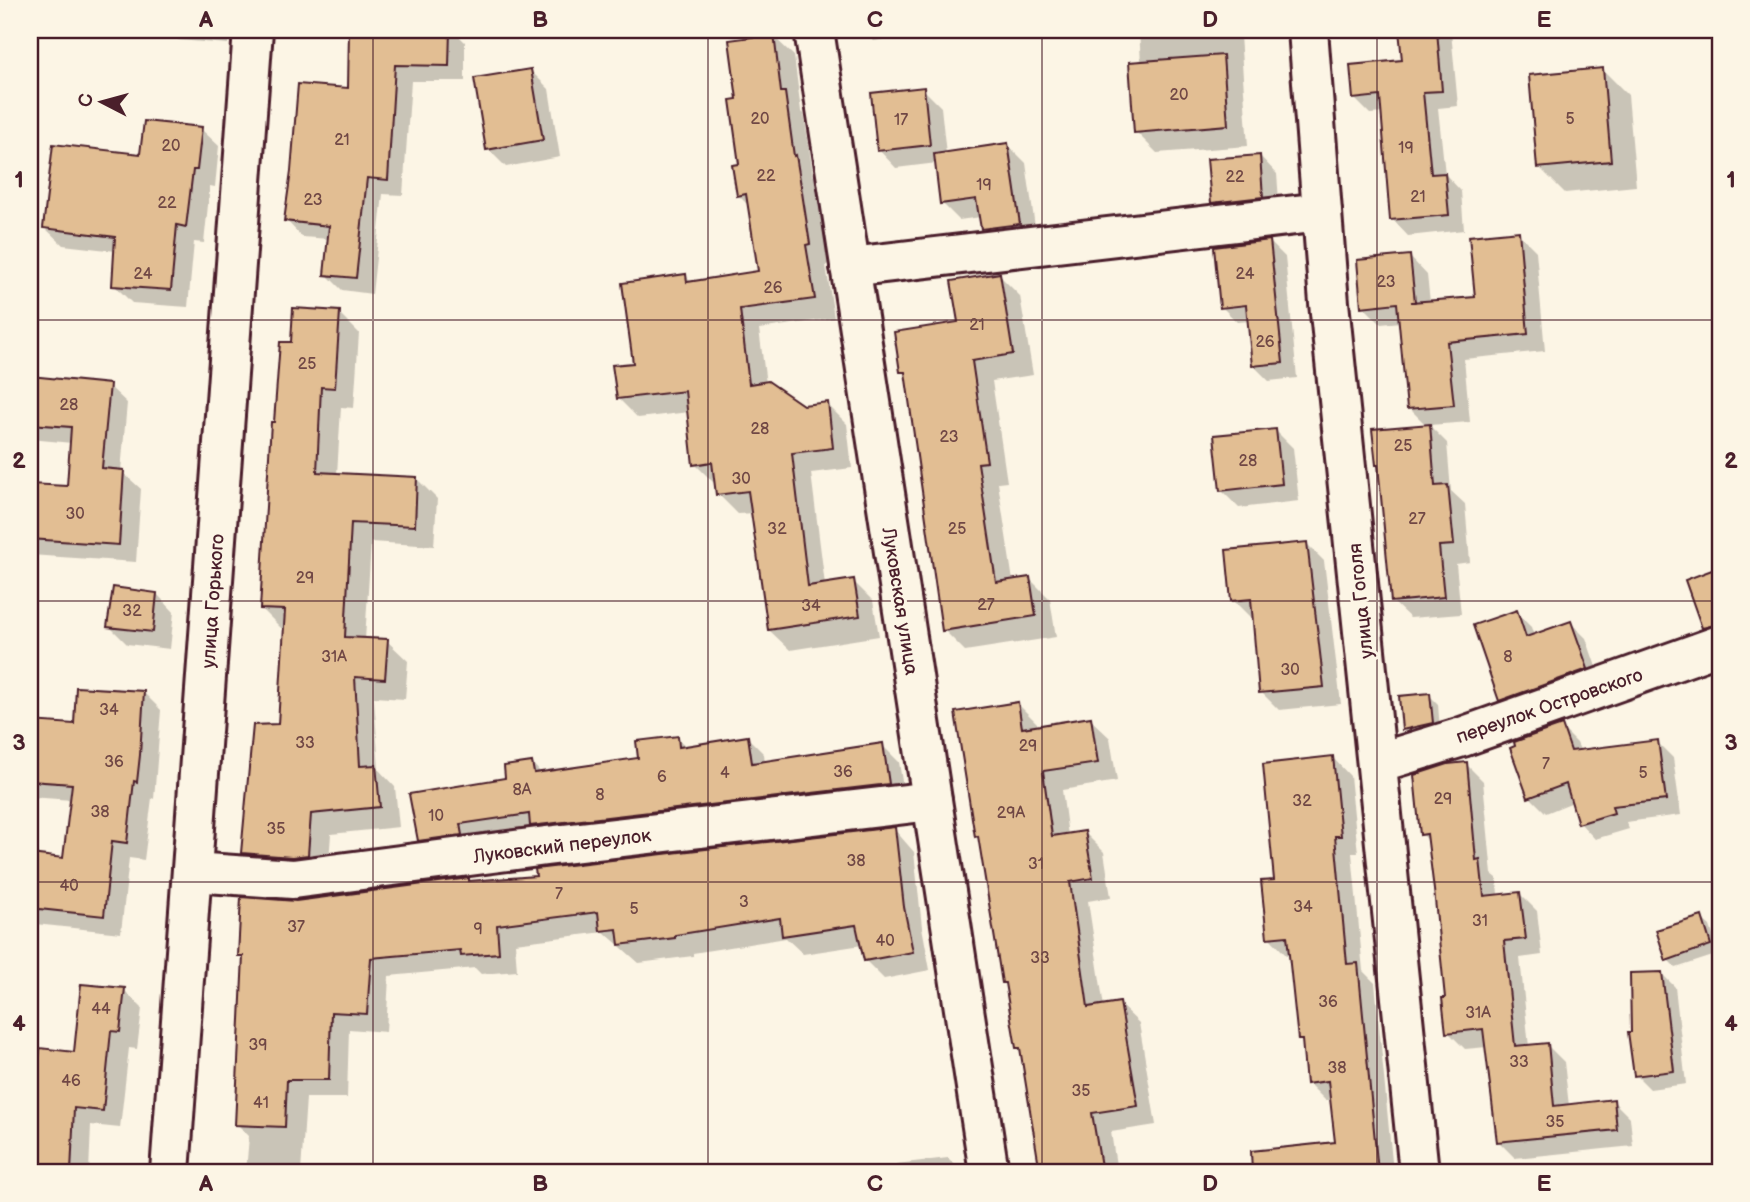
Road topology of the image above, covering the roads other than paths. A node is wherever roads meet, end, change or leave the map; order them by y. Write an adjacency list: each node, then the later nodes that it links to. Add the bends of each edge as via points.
1 (253, 30): 9 (street, улица Горького)
2 (814, 30): 5 (street, Луковская улица)
3 (1308, 30): 4 (street, улица Гоголя)
4 (1322, 212): 5 (street); 7 (street, улица Гоголя)
5 (850, 267): 8 (street, Луковская улица)
6 (1720, 645): 7 (street, переулок Островского)
7 (1377, 763): 12 (street, улица Гоголя)
8 (932, 801): 9 (street, Луковский переулок, via 293,879); 11 (street, Луковская улица)
9 (192, 872): 10 (street, улица Горького)
10 (170, 1172)
11 (989, 1172)
12 (1419, 1172)

